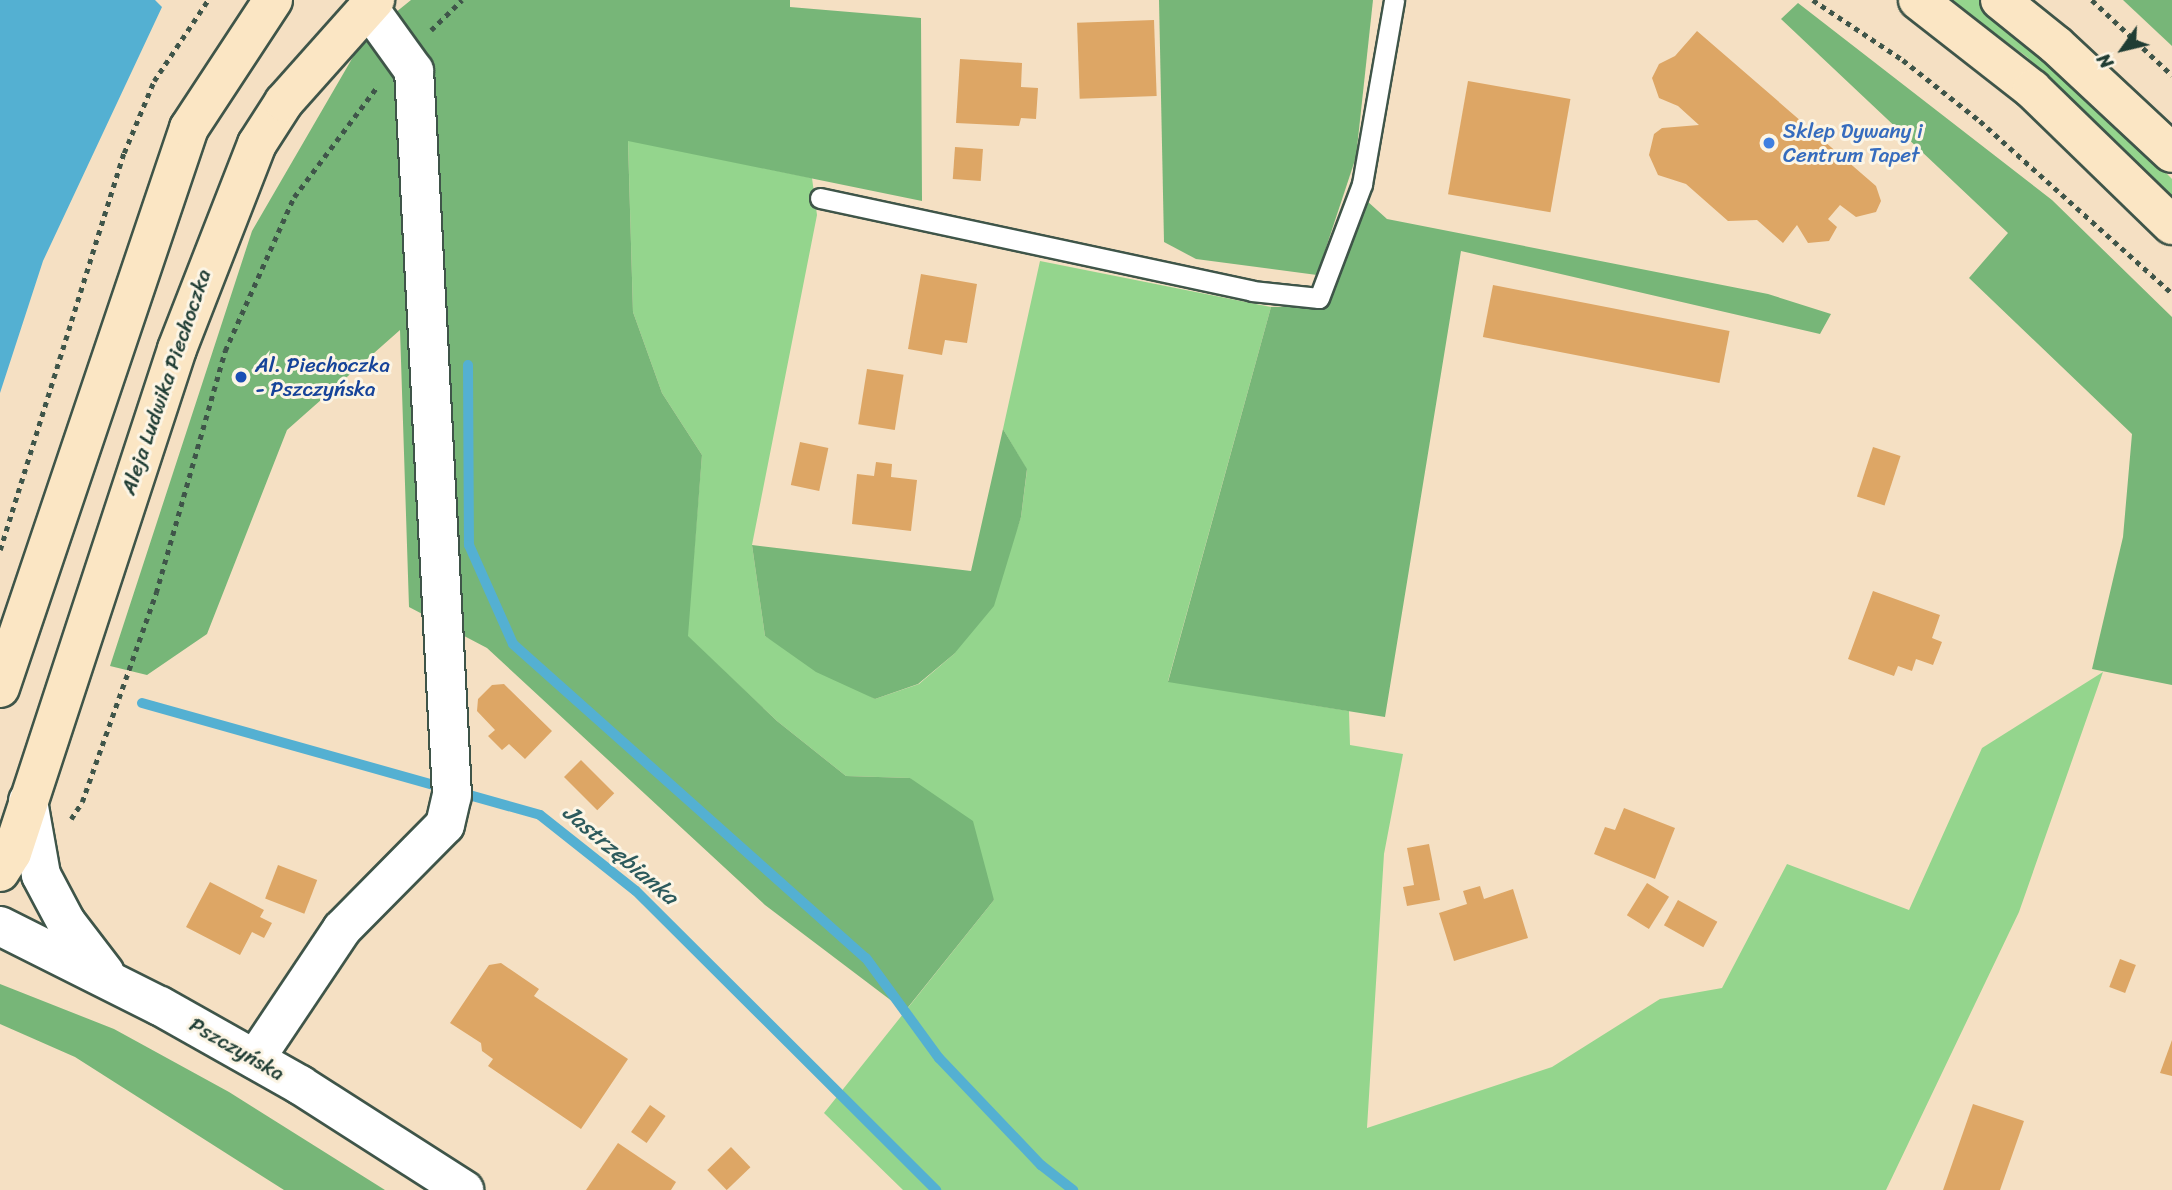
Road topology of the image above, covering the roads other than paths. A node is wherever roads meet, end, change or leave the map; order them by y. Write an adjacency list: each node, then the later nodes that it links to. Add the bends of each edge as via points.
1 (273, 0): 9 (main road, via 189,128)
2 (1394, 0): 7 (lane, via 1362,184 1319,298 1252,291)
3 (1918, 0): 8 (main road, via 2032,89)
4 (2000, 0): 6 (main road, via 2056,45)
5 (372, 4): 10 (main road, Aleja Ludwika Piechoczka, via 284,102 257,144 181,337); 14 (street, via 414,71 450,806 445,825 342,929)
6 (2172, 153)
7 (820, 198)
8 (2172, 225)
9 (0, 688)
10 (29, 814): 11 (main road, Aleja Ludwika Piechoczka); 13 (street, via 47,886 66,922)
11 (0, 872)
12 (0, 926): 13 (street, Pszczyńska)
13 (112, 983): 14 (street, Pszczyńska)
14 (255, 1059): 15 (street, Pszczyńska)
15 (464, 1190)

